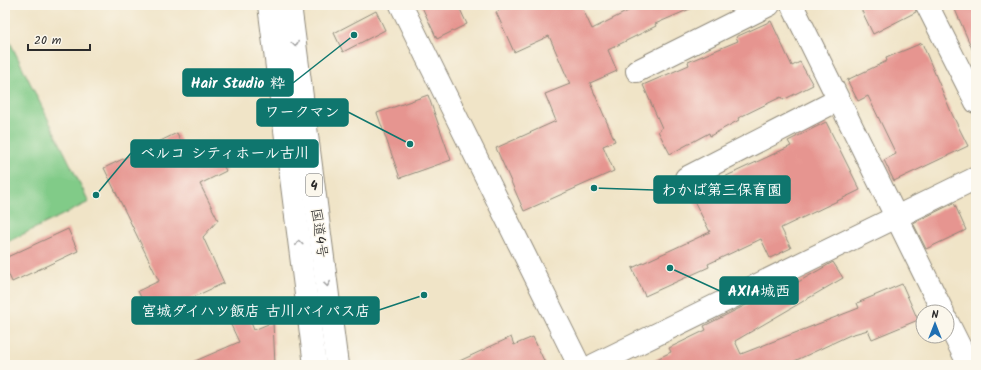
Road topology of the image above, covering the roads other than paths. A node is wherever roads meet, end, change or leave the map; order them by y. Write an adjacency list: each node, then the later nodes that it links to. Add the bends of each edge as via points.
1 (269, 5): 15 (main road, 国道4号 / 4, one-way to 1)
2 (290, 5): 16 (main road, 国道4号 / 4, one-way to 16)
3 (401, 5): 17 (main road)
4 (769, 5): 7 (main road)
5 (792, 5): 8 (main road)
6 (927, 5): 9 (main road)
7 (637, 71)
8 (838, 100): 10 (main road); 12 (main road)
9 (976, 102)
10 (686, 178)
11 (976, 178): 12 (main road)
12 (896, 218): 13 (main road); 18 (main road)
13 (938, 304)
14 (955, 337): 19 (main road)
15 (315, 365)
16 (338, 365)
17 (579, 365)
18 (594, 365)
19 (969, 365)

